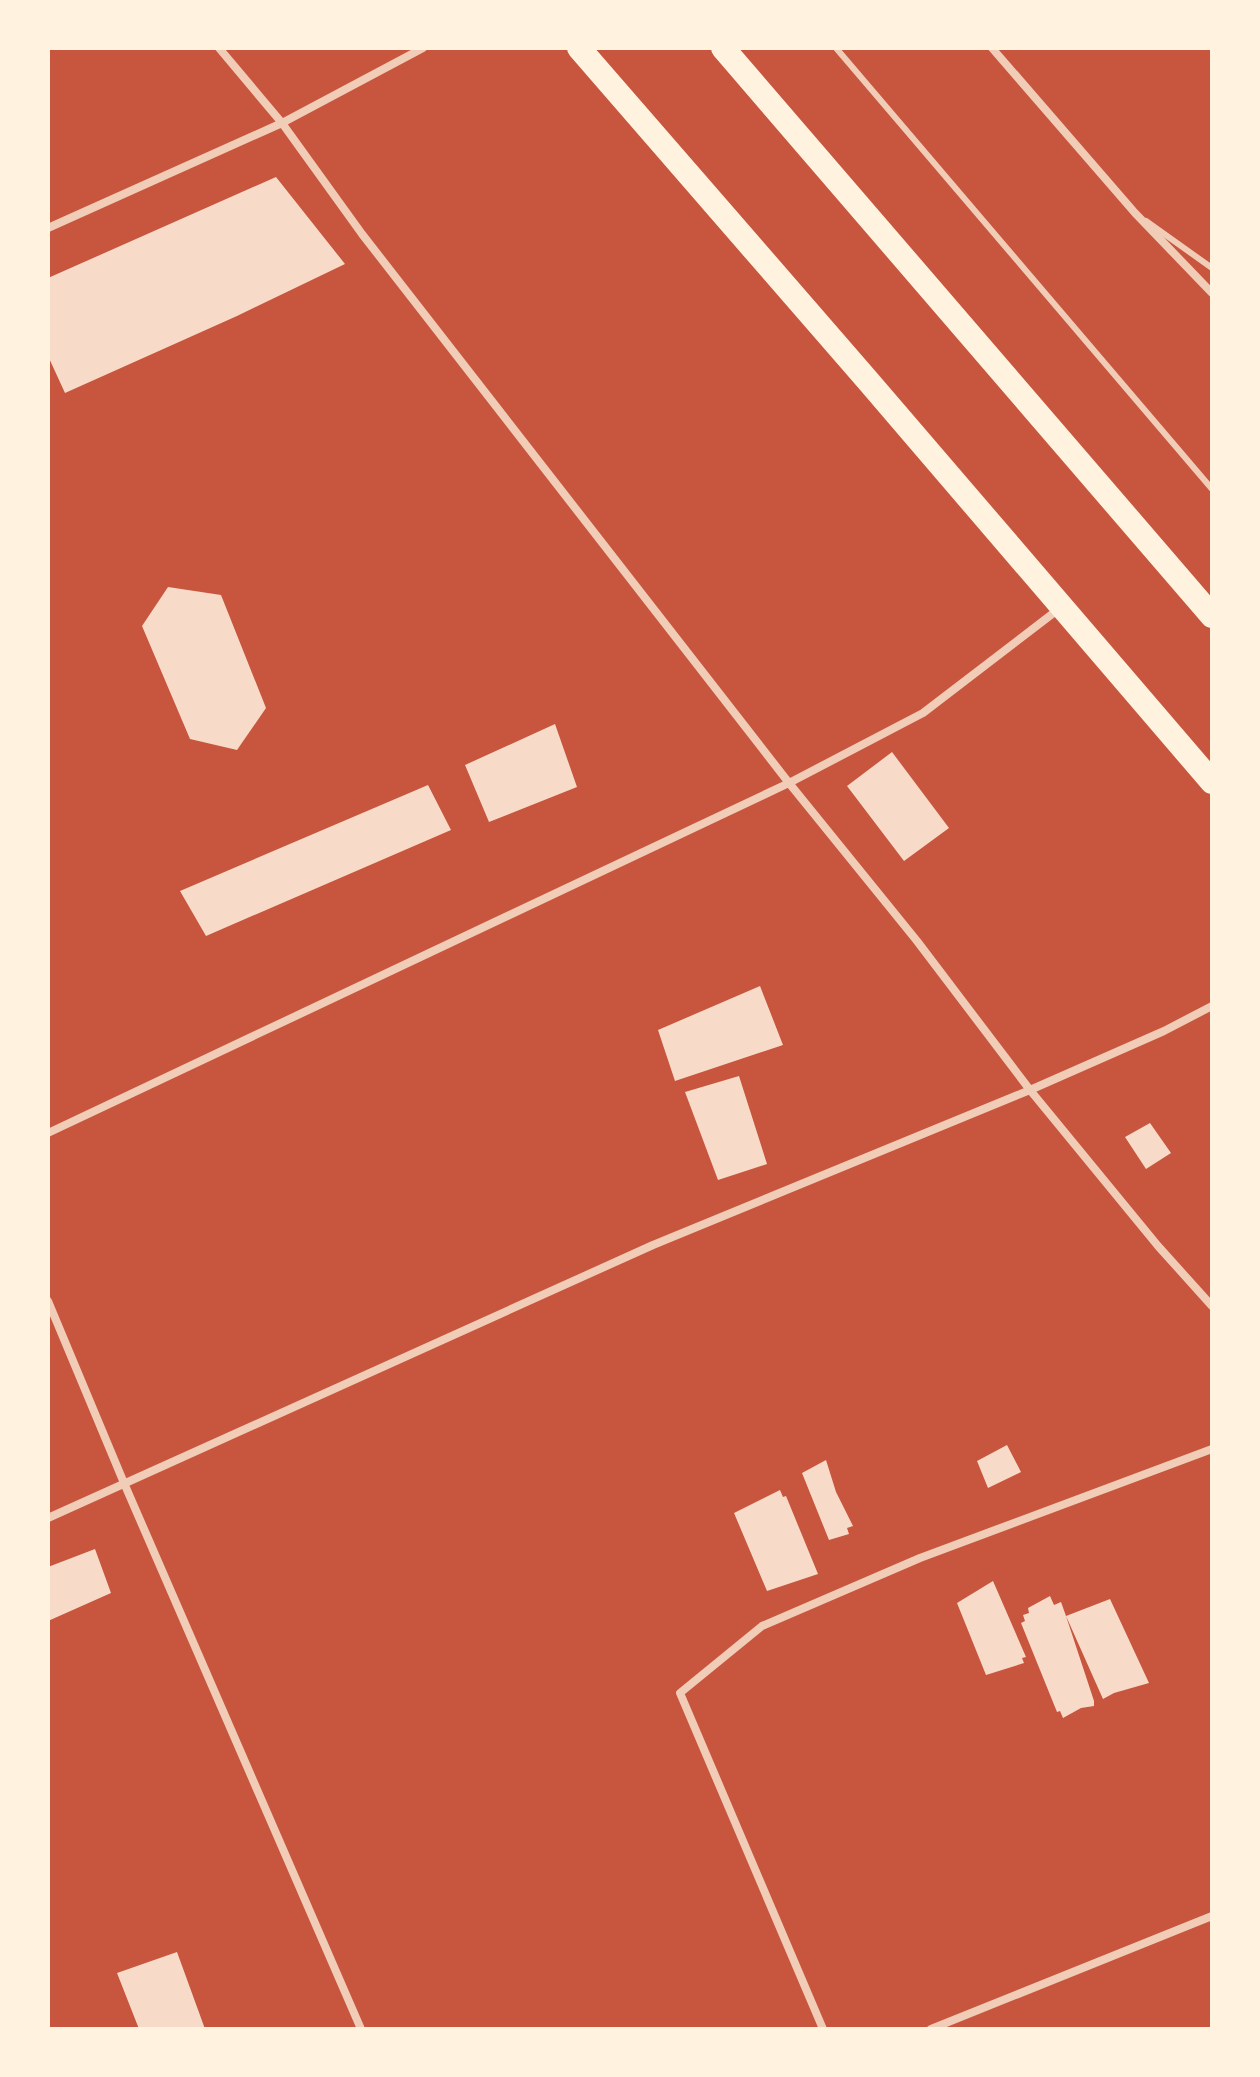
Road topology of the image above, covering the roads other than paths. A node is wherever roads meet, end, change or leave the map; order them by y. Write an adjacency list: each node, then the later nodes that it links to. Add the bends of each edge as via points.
1 (219, 48): 7 (street)
2 (423, 48): 7 (street)
3 (579, 48): 13 (highway)
4 (723, 48): 14 (highway)
5 (836, 48): 12 (lane)
6 (992, 48): 8 (street)
7 (282, 123): 9 (street); 16 (street, via 362,234)
8 (1135, 213): 10 (lane); 11 (street)
9 (48, 228)
10 (1212, 268)
11 (1212, 293)
12 (1212, 489)
13 (1062, 607): 15 (highway); 16 (street, via 923,713)
14 (1212, 616)
15 (1212, 782)
16 (789, 783): 18 (street); 19 (street)
17 (1212, 1006): 18 (street)
18 (1030, 1090): 21 (street); 23 (street, via 653,1245)
19 (48, 1133)
20 (48, 1301): 23 (street)
21 (1212, 1306)
22 (1212, 1449): 27 (street, via 920,1558 762,1626 680,1693)
23 (124, 1483): 24 (street); 26 (street)
24 (48, 1518)
25 (1212, 1916): 28 (street)
26 (361, 2029)
27 (823, 2029)
28 (931, 2029)

